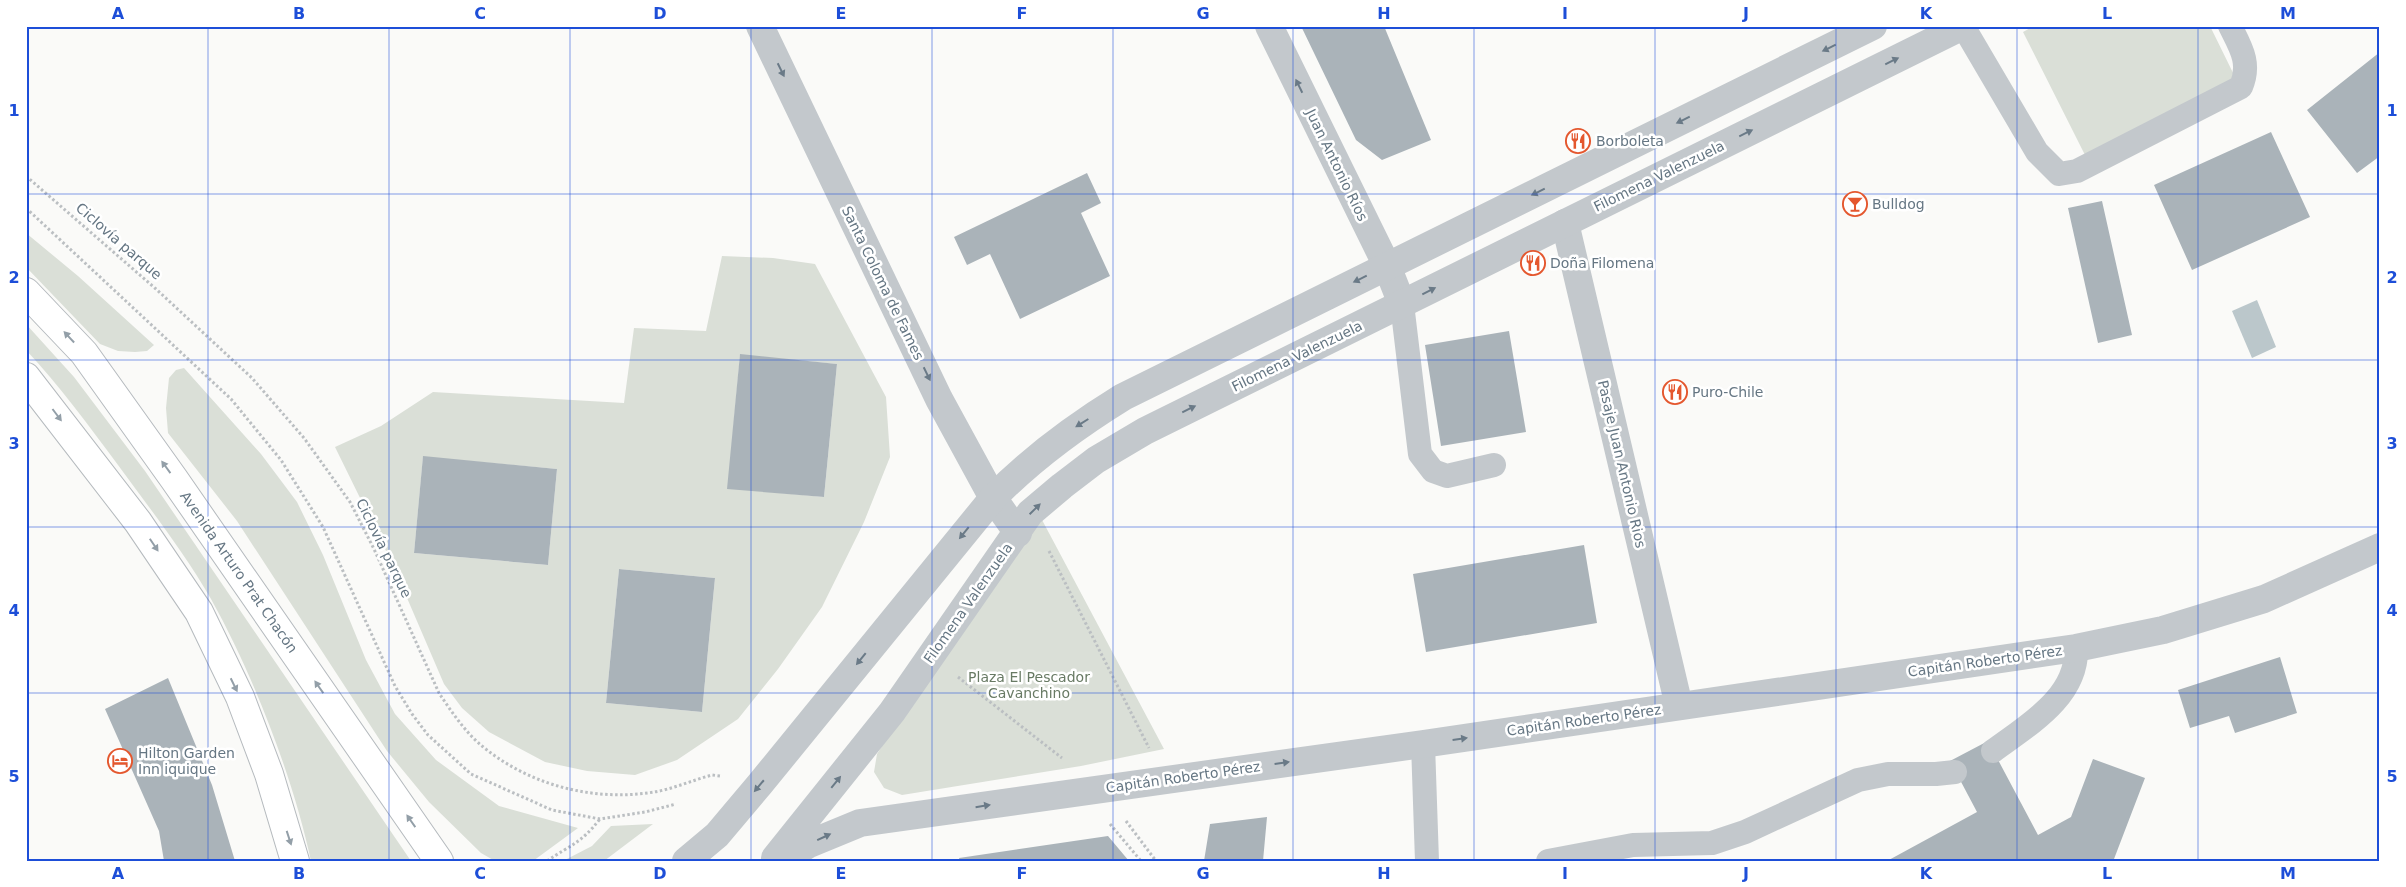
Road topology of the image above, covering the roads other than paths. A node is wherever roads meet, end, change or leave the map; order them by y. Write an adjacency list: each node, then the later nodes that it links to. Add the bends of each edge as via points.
1 (760, 26): 12 (street, Santa Coloma de Fames, one-way to 12, via 939,399)
2 (1269, 26): 7 (street, Juan Antonio Ríos, one-way to 2)
3 (1873, 26): 7 (street, one-way to 7)
4 (1963, 26): 5 (lane, via 2037,152 2059,174 2077,171 2241,87 2247,74 2245,56); 6 (street, Filomena Valenzuela, one-way to 4)
5 (2230, 26)
6 (1565, 223): 9 (street, Filomena Valenzuela, one-way to 6); 16 (street, Pasaje Juan Antonio Rios)
7 (1387, 266): 9 (street, Juan Antonio Ríos); 12 (street, one-way to 12, via 1123,397 1073,428 1014,476)
8 (26, 292): 22 (main road, Avenida Arturo Prat Chacón, one-way to 8, via 84,353)
9 (1402, 304): 11 (lane, via 1420,454 1432,471 1447,476); 13 (street, Filomena Valenzuela, one-way to 9, via 1062,486 1145,430)
10 (26, 376): 21 (main road, one-way to 21, via 138,522 199,612 240,697 268,774)
11 (1494, 464)
12 (993, 498): 13 (street, Santa Coloma de Fames); 23 (street, one-way to 23, via 717,835)
13 (1024, 523): 24 (street, Filomena Valenzuela, one-way to 13, via 892,712)
14 (2380, 548): 15 (street, Capitán Roberto Pérez, via 2264,599 2163,630)
15 (2076, 648): 16 (street, Capitán Roberto Pérez); 18 (lane, via 2072,676 2053,705)
16 (1679, 706): 17 (street, Capitán Roberto Pérez, one-way to 16)
17 (1423, 744): 25 (street, Capitán Roberto Pérez, one-way to 17, via 809,844 860,823); 26 (lane)
18 (1994, 752)
19 (1955, 772): 20 (lane, via 1888,774 1858,780 1745,832)
20 (1710, 852): 27 (lane, via 1633,845)
21 (294, 861)
22 (439, 861)
23 (686, 861)
24 (773, 861)
25 (782, 861)
26 (1427, 861)
27 (1548, 861)

